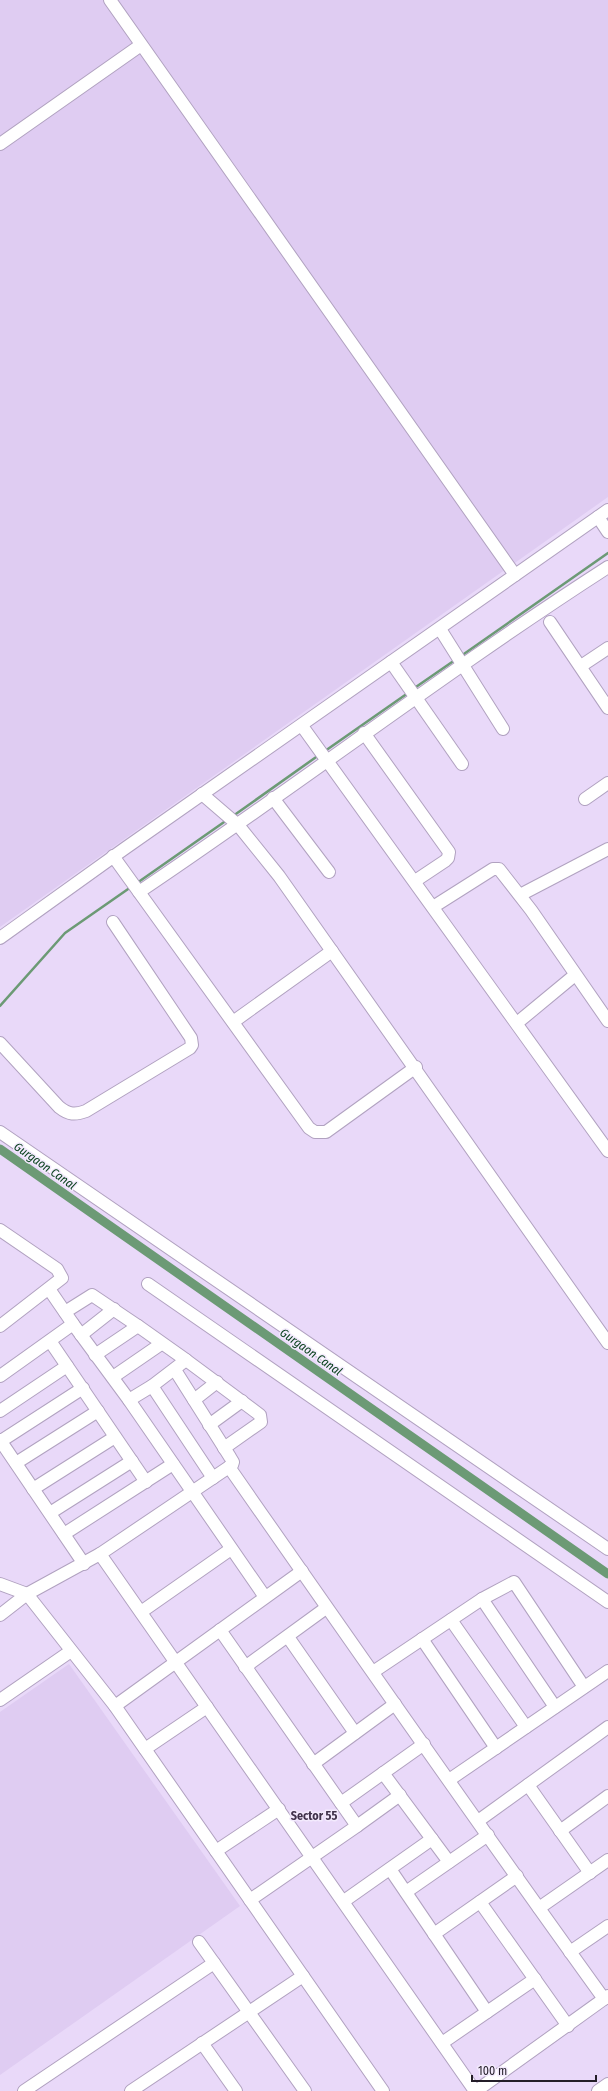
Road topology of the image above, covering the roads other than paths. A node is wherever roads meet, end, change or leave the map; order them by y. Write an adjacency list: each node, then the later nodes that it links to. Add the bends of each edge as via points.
1 (110, 0): 2 (street)
2 (141, 45): 3 (street); 7 (street)
3 (0, 144)
4 (603, 514): 5 (street); 7 (street)
5 (608, 532)
6 (608, 568): 11 (street)
7 (515, 575): 9 (street)
8 (550, 622): 13 (street)
9 (440, 629): 11 (street); 12 (street)
10 (608, 648): 13 (street)
11 (460, 660): 14 (street); 17 (street)
12 (391, 662): 14 (street); 16 (street)
13 (581, 666): 15 (street)
14 (413, 693): 18 (street); 20 (street)
15 (608, 708)
16 (302, 726): 19 (street); 22 (street)
17 (503, 729)
18 (364, 733): 19 (street); 29 (street, via 449,852 446,861)
19 (324, 755): 23 (street); 29 (street)
20 (462, 764)
21 (608, 783): 24 (street)
22 (202, 794): 25 (street); 27 (street)
23 (274, 798): 25 (street); 28 (street)
24 (586, 799)
25 (232, 820): 30 (street); 35 (street, via 279,876)
26 (608, 849): 31 (street)
27 (113, 856): 30 (street); 34 (street)
28 (329, 872)
29 (415, 881): 32 (street)
30 (135, 886): 38 (street)
31 (520, 895): 32 (street, via 497,868); 36 (street)
32 (433, 907): 39 (street)
33 (113, 922): 40 (street, via 191,1038 190,1048 86,1111 70,1114 59,1107)
34 (0, 938)
35 (332, 951): 38 (street); 41 (street)
36 (575, 975): 37 (street); 39 (street)
37 (608, 1021)
38 (233, 1022): 41 (street, via 315,1132 326,1132)
39 (517, 1024): 43 (street)
40 (0, 1043)
41 (416, 1068): 54 (street)
42 (0, 1132): 85 (street)
43 (608, 1151)
44 (0, 1230): 46 (street, via 60,1272 62,1278)
45 (148, 1284): 93 (street)
46 (49, 1289): 48 (street); 50 (street)
47 (114, 1310): 48 (street, via 92,1295); 51 (street); 52 (street)
48 (65, 1312): 49 (street)
49 (73, 1324): 52 (street); 53 (street)
50 (0, 1326)
51 (138, 1326): 55 (street); 56 (street)
52 (80, 1335): 56 (street)
53 (50, 1341): 58 (street); 60 (street)
54 (608, 1343)
55 (161, 1344): 57 (street); 61 (street)
56 (96, 1354): 61 (street)
57 (186, 1360): 59 (street); 62 (street)
58 (67, 1366): 64 (street); 68 (street)
59 (175, 1370): 63 (street); 66 (street)
60 (0, 1376)
61 (113, 1377): 65 (street)
62 (217, 1382): 66 (street); 67 (street)
63 (152, 1386): 65 (street); 78 (street)
64 (82, 1388): 69 (street); 72 (street)
65 (129, 1400): 76 (street)
66 (194, 1400): 70 (street)
67 (242, 1401): 70 (street); 73 (street, via 260,1415 261,1422)
68 (0, 1411)
69 (98, 1411): 71 (street); 75 (street)
70 (209, 1425): 73 (street)
71 (115, 1437): 74 (street); 80 (street)
72 (0, 1441): 75 (street)
73 (224, 1448): 77 (street, via 233,1462)
74 (132, 1461): 79 (street); 82 (street)
75 (16, 1463): 80 (street)
76 (172, 1464): 79 (street); 81 (street)
77 (229, 1467): 78 (street); 88 (street)
78 (213, 1478): 81 (street)
79 (146, 1482): 83 (street)
80 (33, 1489): 82 (street)
81 (191, 1492): 84 (street); 86 (street)
82 (50, 1513): 83 (street)
83 (64, 1534): 87 (street)
84 (231, 1549): 91 (street); 95 (street)
85 (608, 1549)
86 (100, 1554): 87 (street); 95 (street)
87 (84, 1564): 90 (street)
88 (302, 1571): 91 (street); 94 (street)
89 (0, 1584): 90 (street)
90 (27, 1594): 96 (street); 101 (street)
91 (265, 1597): 98 (street)
92 (482, 1599): 97 (street); 106 (street, via 514,1582); 111 (street)
93 (608, 1602)
94 (326, 1608): 99 (street); 104 (street)
95 (141, 1612): 102 (street)
96 (0, 1615)
97 (451, 1620): 100 (street); 112 (street)
98 (220, 1630): 102 (street); 103 (street)
99 (288, 1637): 103 (street); 114 (street)
100 (422, 1639): 104 (street); 116 (street)
101 (71, 1651): 107 (street); 109 (street)
102 (175, 1662): 109 (street); 110 (street)
103 (245, 1667): 118 (street)
104 (373, 1672): 108 (street)
105 (606, 1677): 106 (street)
106 (584, 1687): 111 (street)
107 (0, 1700)
108 (396, 1704): 114 (street); 115 (street)
109 (115, 1706): 117 (street)
110 (207, 1707): 117 (street); 125 (street)
111 (555, 1707): 112 (street)
112 (526, 1727): 116 (street)
113 (608, 1727): 121 (street)
114 (354, 1733): 118 (street)
115 (424, 1744): 119 (street); 120 (street)
116 (496, 1748): 120 (street)
117 (145, 1749): 131 (street)
118 (313, 1764): 124 (street)
119 (383, 1773): 122 (street); 124 (street)
120 (449, 1780): 126 (street)
121 (528, 1785): 126 (street); 128 (street)
122 (400, 1795): 127 (street); 130 (street)
123 (608, 1796): 128 (street)
124 (341, 1803): 127 (street)
125 (279, 1809): 131 (street); 132 (street)
126 (478, 1820): 129 (street)
127 (357, 1826): 132 (street)
128 (560, 1831): 136 (street)
129 (488, 1835): 134 (street); 137 (street)
130 (432, 1839): 134 (street); 135 (street)
131 (216, 1851): 139 (street)
132 (313, 1858): 139 (street); 140 (street)
133 (608, 1860): 136 (street)
134 (449, 1862): 138 (street)
135 (390, 1869): 138 (street); 140 (street)
136 (590, 1873): 142 (street)
137 (517, 1876): 141 (street); 142 (street)
138 (406, 1892): 144 (street)
139 (250, 1900): 148 (street)
140 (344, 1902): 155 (street)
141 (480, 1902): 144 (street); 149 (street)
142 (539, 1908): 146 (street)
143 (608, 1926): 146 (street)
144 (434, 1934): 152 (street)
145 (199, 1942): 147 (street)
146 (570, 1952): 150 (street)
147 (214, 1963): 151 (street); 157 (street)
148 (303, 1976): 151 (street); 162 (street)
149 (535, 1979): 152 (street); 153 (street)
150 (606, 1997): 153 (street)
151 (248, 2011): 154 (street); 161 (street)
152 (487, 2012): 155 (street)
153 (568, 2026): 163 (street)
154 (202, 2043): 158 (street); 160 (street)
155 (442, 2043): 163 (street)
156 (608, 2084): 164 (street)
157 (37, 2087): 159 (street)
158 (234, 2090)
159 (24, 2091)
160 (131, 2091)
161 (305, 2091)
162 (383, 2091)
163 (475, 2091)
164 (598, 2091)

